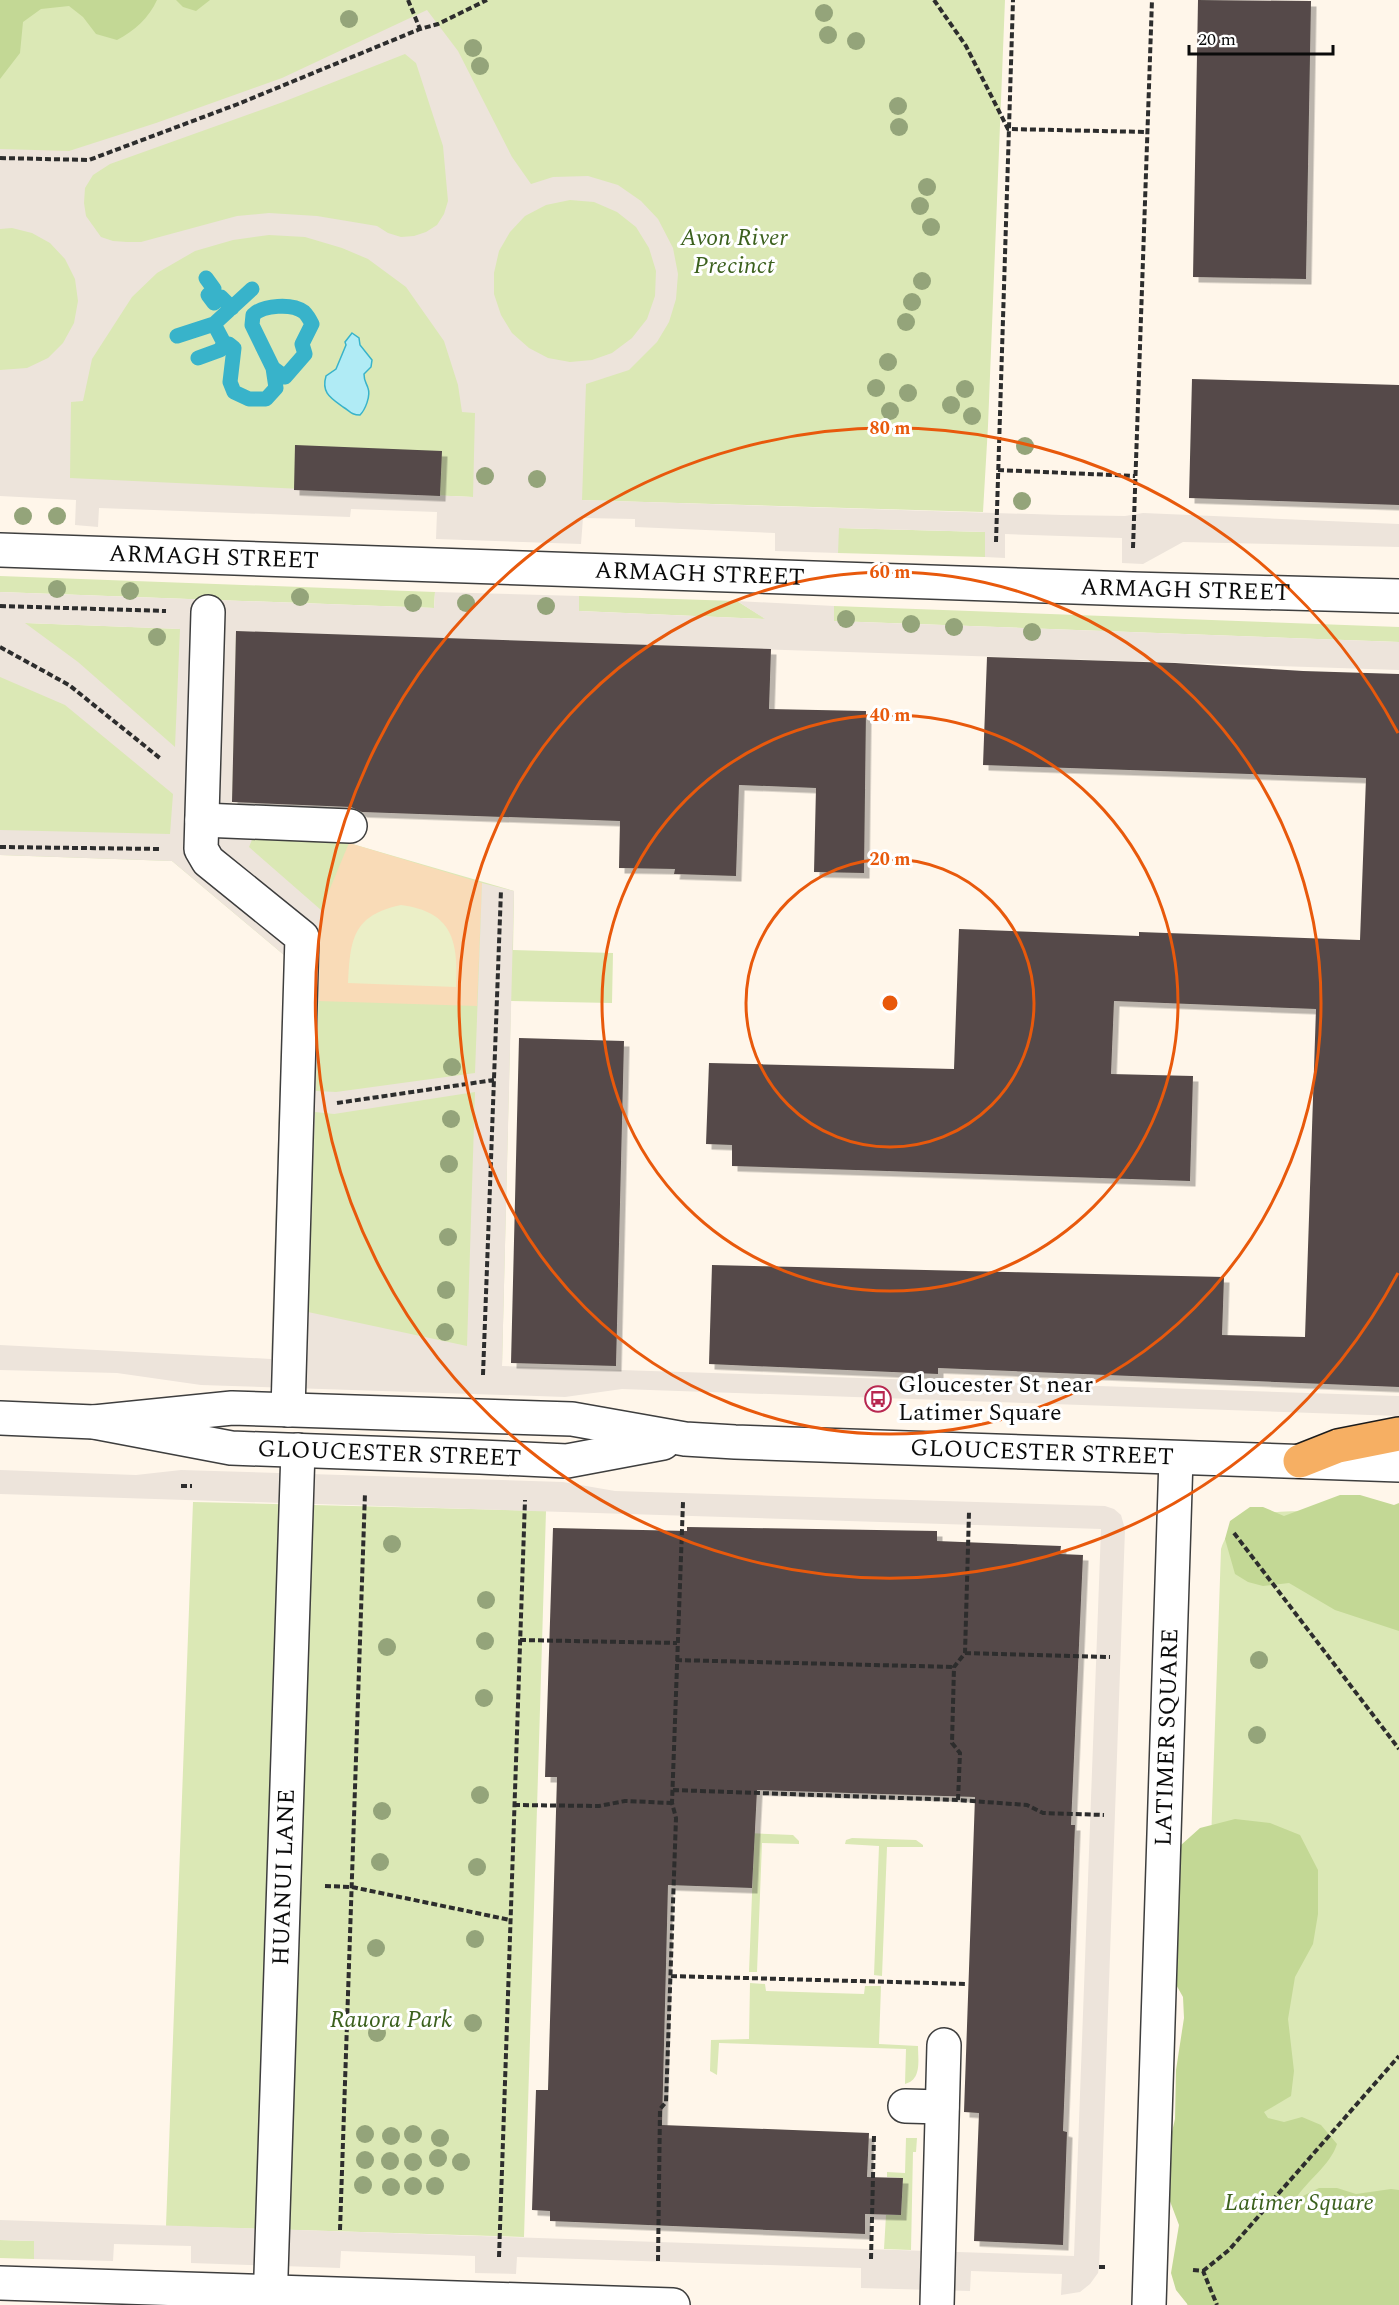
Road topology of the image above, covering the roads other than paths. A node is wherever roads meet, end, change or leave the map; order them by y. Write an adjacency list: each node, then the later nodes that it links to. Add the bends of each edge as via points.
1 (0, 550): 2 (street, ARMAGH STREET)
2 (1399, 596)
3 (208, 612): 4 (street)
4 (201, 820): 5 (street); 6 (street, via 208,861 302,937)
5 (350, 826)
6 (288, 1410): 8 (street, GLOUCESTER STREET, via 232,1408); 10 (street, GLOUCESTER STREET, via 572,1419)
7 (0, 1418): 8 (street, GLOUCESTER STREET)
8 (94, 1422): 11 (street, GLOUCESTER STREET, via 231,1448)
9 (1399, 1434): 13 (main road, via 1338,1446)
10 (685, 1439): 11 (street, GLOUCESTER STREET, via 567,1461); 12 (street, GLOUCESTER STREET)
11 (298, 1450): 19 (street, HUANUI LANE)
12 (1176, 1458): 13 (street, GLOUCESTER STREET); 22 (street, LATIMER SQUARE)
13 (1300, 1461): 14 (street, GLOUCESTER STREET)
14 (1399, 1465)
15 (944, 2045): 17 (street)
16 (905, 2106): 17 (street)
17 (942, 2107): 21 (street)
18 (0, 2283): 19 (street)
19 (271, 2298): 20 (street)
20 (672, 2305)
21 (937, 2305)
22 (1149, 2305)

